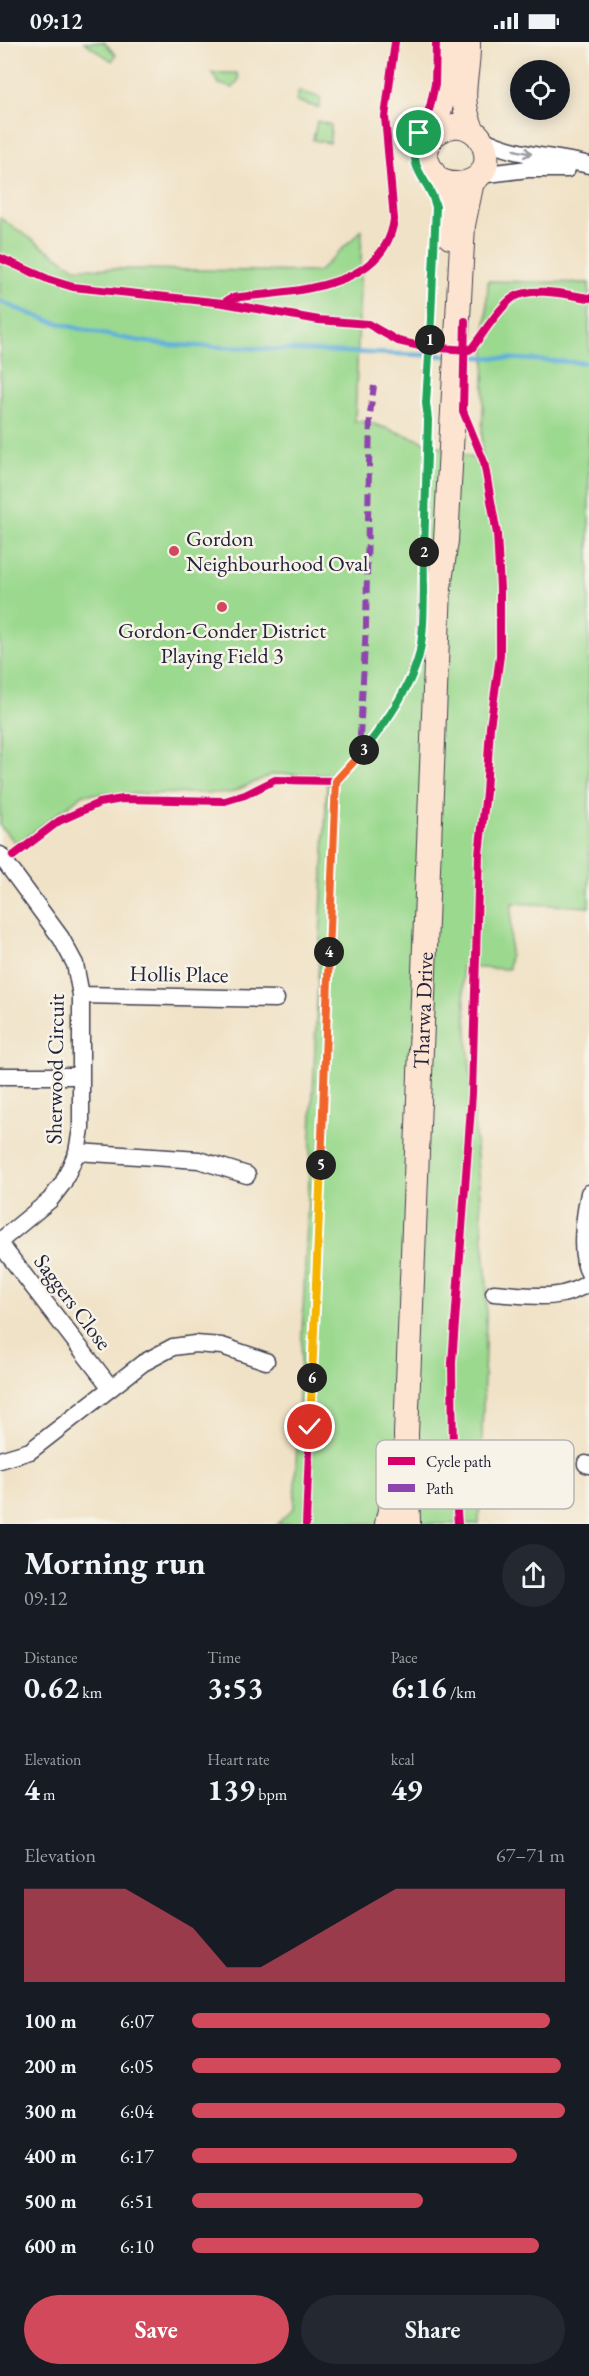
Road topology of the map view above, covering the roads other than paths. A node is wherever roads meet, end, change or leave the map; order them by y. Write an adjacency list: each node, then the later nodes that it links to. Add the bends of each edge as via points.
1 (450, 42): 4 (main road, via 447,82)
2 (468, 42): 3 (main road, via 463,95 465,114)
3 (477, 135): 4 (main road, via 453,126 435,134); 5 (street, one-way to 5, via 491,144 520,152); 7 (main road, via 486,157)
4 (429, 143): 6 (main road, via 427,162)
5 (589, 165): 7 (street, via 501,171)
6 (436, 178): 7 (main road, via 454,186); 8 (main road, Tharwa Drive, via 451,209)
7 (476, 178): 8 (main road, Tharwa Drive, via 463,225)
8 (452, 320): 23 (main road, Tharwa Drive, via 441,343 447,387 435,540 439,587)
9 (0, 855): 10 (street, Sherwood Circuit, via 61,938 75,964)
10 (81, 995): 11 (street, Hollis Place); 13 (street, Sherwood Circuit)
11 (276, 999)
12 (0, 1076): 13 (street)
13 (81, 1076): 14 (street, Sherwood Circuit)
14 (77, 1152): 15 (street, via 200,1160); 17 (street, Sherwood Circuit, via 50,1200)
15 (247, 1175)
16 (589, 1193): 18 (street, via 583,1256)
17 (0, 1242): 22 (street, Saggers Close)
18 (589, 1272)
19 (589, 1282): 20 (street, via 562,1296)
20 (494, 1293)
21 (266, 1361): 22 (street, via 222,1346 173,1347 142,1363)
22 (111, 1388): 26 (street, via 30,1451)
23 (406, 1434): 24 (main road, Tharwa Drive); 25 (main road, Tharwa Drive)
24 (405, 1440)
25 (406, 1440)
26 (0, 1460)
27 (390, 1509): 29 (main road, Tharwa Drive)
28 (408, 1509): 30 (main road, Tharwa Drive)
29 (387, 1524)
30 (408, 1524)

